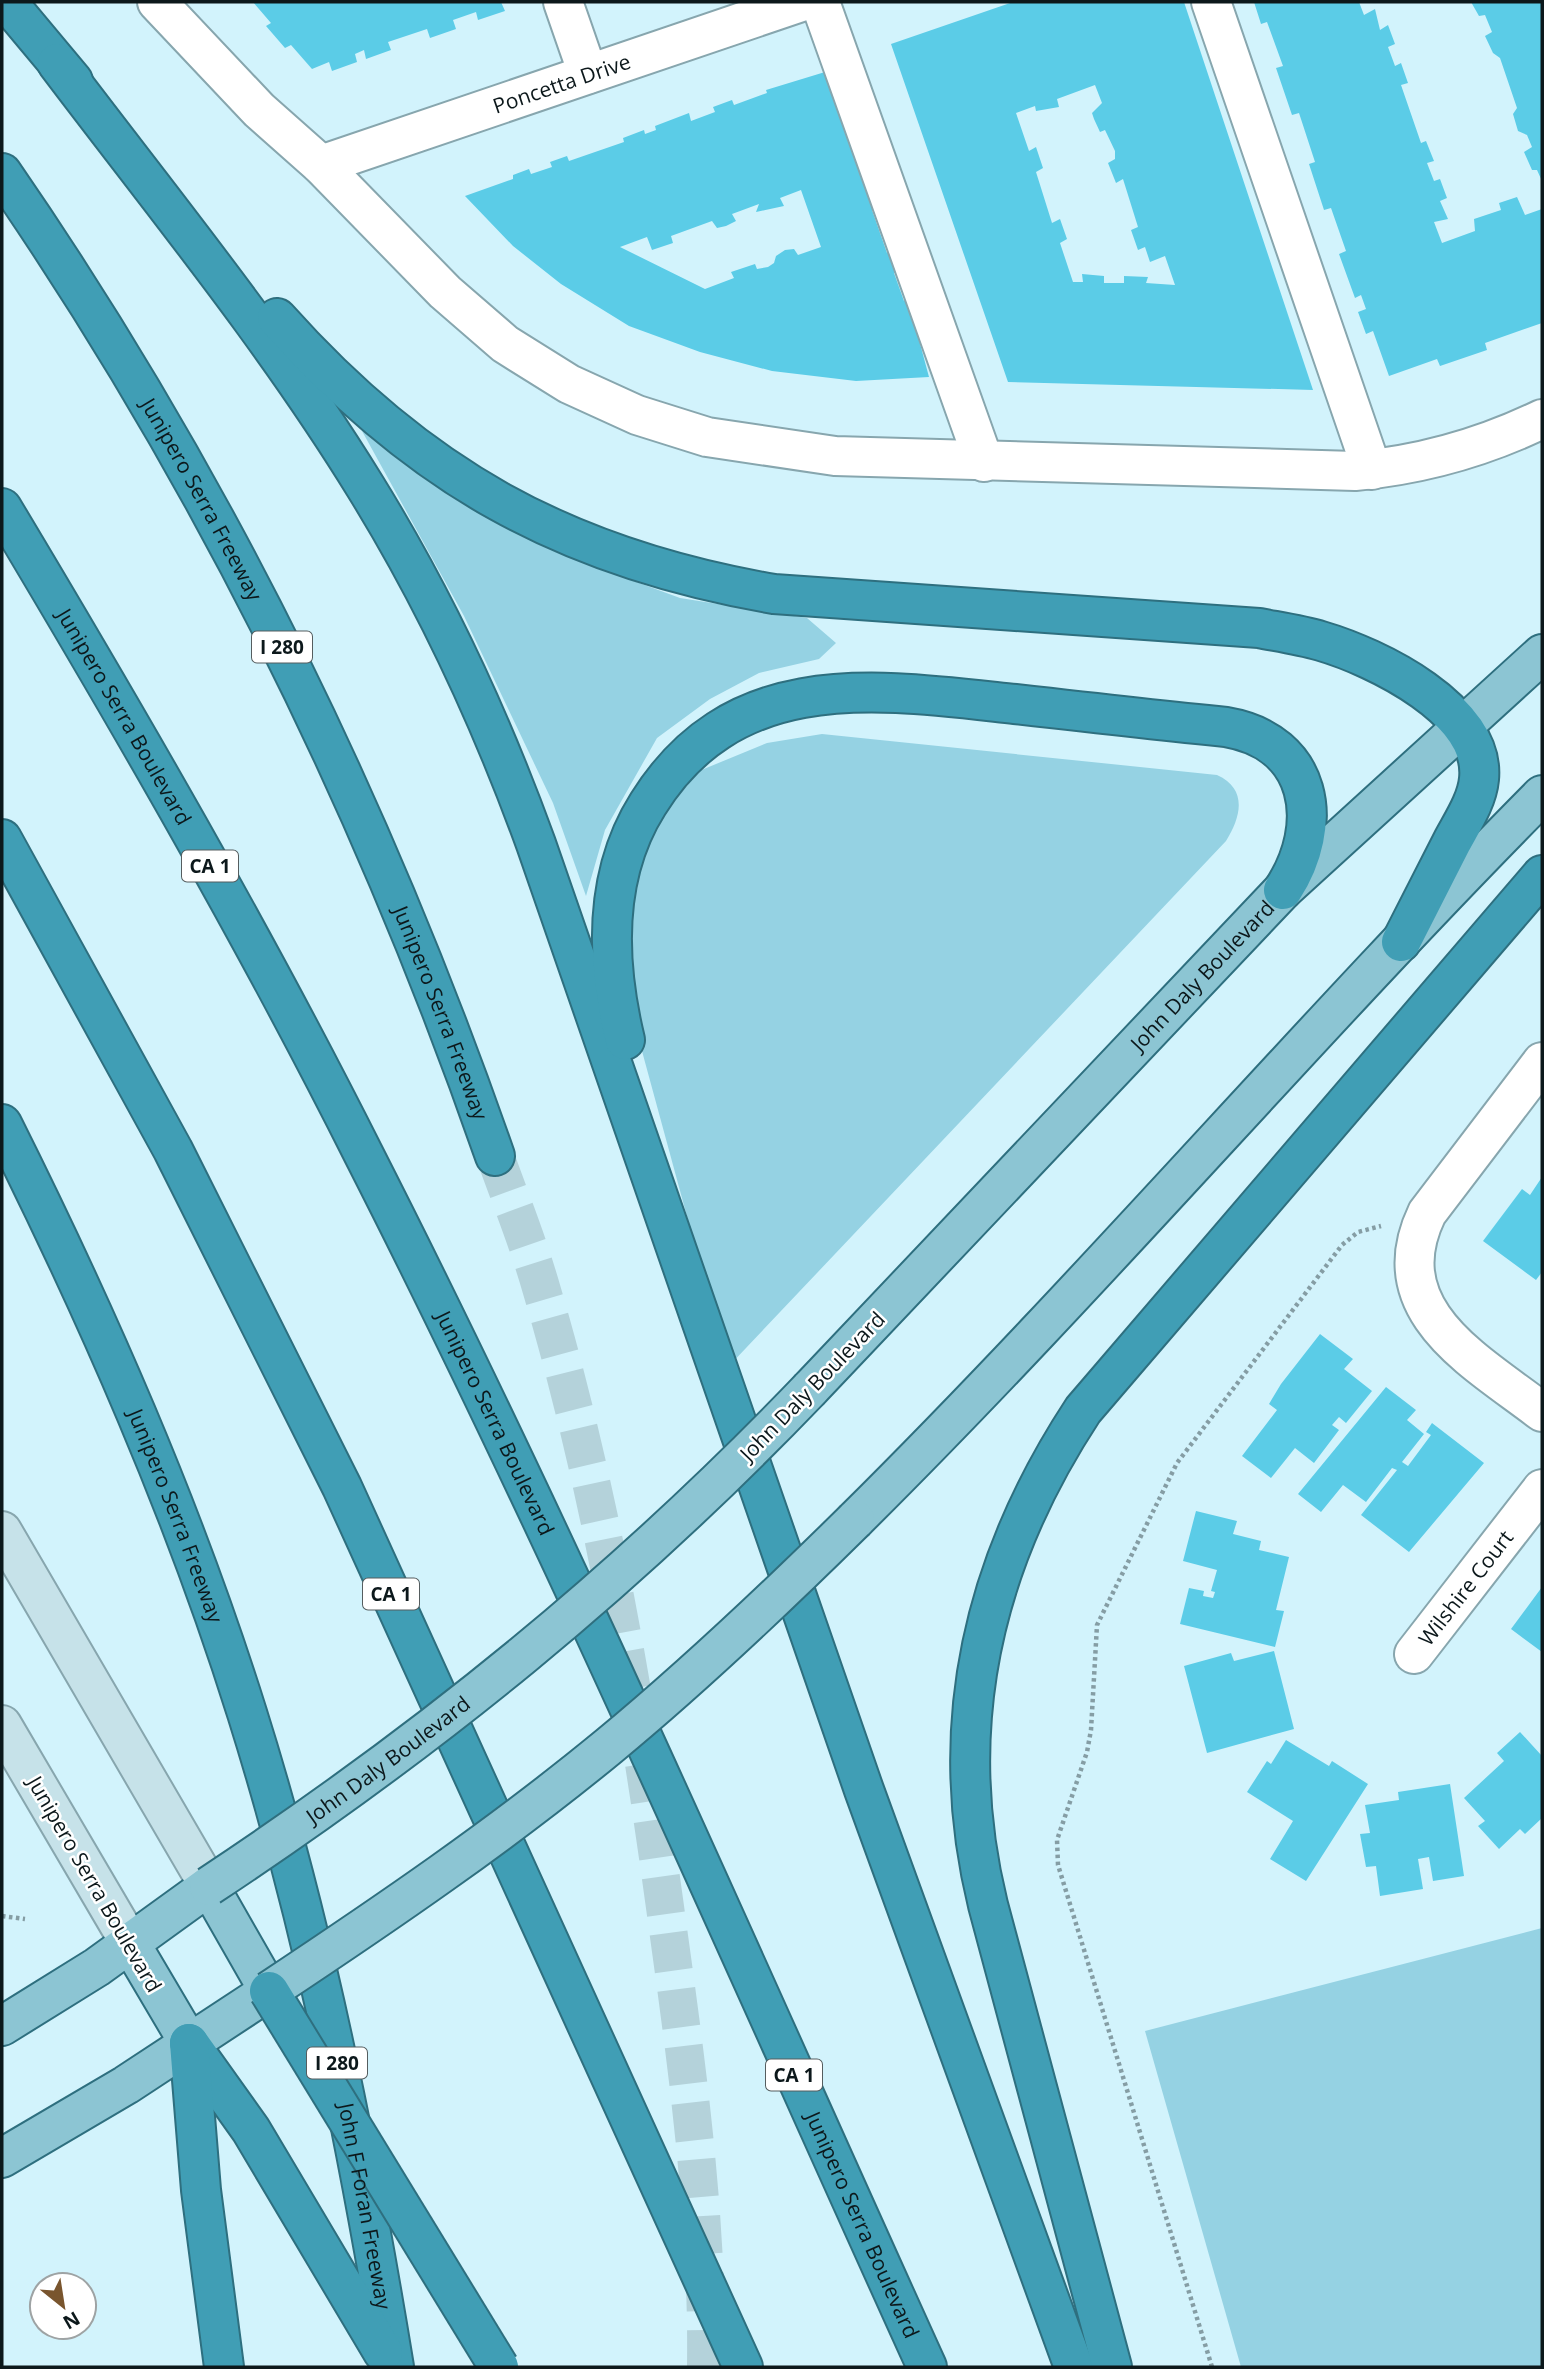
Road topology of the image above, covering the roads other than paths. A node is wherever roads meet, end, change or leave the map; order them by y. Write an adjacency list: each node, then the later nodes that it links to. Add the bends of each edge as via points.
1 (7, 2): 7 (highway)
2 (157, 2): 9 (street, via 259,110)
3 (563, 2): 8 (street)
4 (801, 2): 8 (street, Poncetta Drive)
5 (820, 2): 12 (street)
6 (1211, 2): 13 (street)
7 (57, 63): 16 (highway, via 263,303 346,391 428,458 542,525 641,564 709,583 774,594 1173,620 1293,634 1347,650 1396,673 1435,699); 25 (highway, via 305,394 379,509 441,624 520,799)
8 (588, 74): 9 (street, Poncetta Drive)
9 (321, 165): 12 (street, via 444,292 505,344 569,384 637,415 707,437 775,449)
10 (2, 173): 24 (highway, Junipero Serra Freeway / I 280, via 171,440 279,641 381,859)
11 (1542, 419): 13 (street, via 1467,449)
12 (984, 462): 13 (street)
13 (1372, 470)
14 (2, 508): 42 (highway, Junipero Serra Boulevard / CA 1, via 242,925 446,1318)
15 (1542, 654): 16 (main road, John Daly Boulevard)
16 (1462, 727): 20 (main road, John Daly Boulevard); 21 (highway, via 1480,766 1476,794)
17 (1542, 795): 21 (main road)
18 (2, 839): 41 (highway, CA 1, via 173,1150 342,1487)
19 (1542, 875): 44 (highway, via 1083,1410 1039,1482 992,1597 981,1640 971,1721 974,1838)
20 (1283, 890): 25 (highway, via 1301,855 1307,798 1282,753 1240,730 862,691 817,694 773,704 743,715 696,746 659,785 632,833 614,891 611,954 629,1059); 32 (main road, John Daly Boulevard, bridge, via 682,1518 550,1635 407,1748)
21 (1401, 942): 34 (main road, bridge, via 1044,1327 718,1653 609,1746 441,1874)
22 (1542, 1062): 26 (street, via 1427,1213 1417,1233 1413,1260 1424,1308 1441,1330)
23 (2, 1124): 31 (highway, Junipero Serra Freeway, via 80,1284 152,1452 217,1624)
24 (495, 1156)
25 (721, 1375): 43 (highway, via 919,1945)
26 (1542, 1412)
27 (1542, 1489): 29 (street, Wilshire Court)
28 (2, 1531): 32 (main road)
29 (1414, 1654)
30 (2, 1725): 33 (main road, Junipero Serra Boulevard)
31 (261, 1762): 39 (highway, John F Foran Freeway / I 280, via 335,2057)
32 (209, 1886): 33 (main road, John Daly Boulevard); 34 (main road)
33 (130, 1943): 35 (main road, John Daly Boulevard); 36 (main road, Junipero Serra Boulevard)
34 (269, 1991): 36 (main road); 40 (highway, bridge)
35 (2, 2026)
36 (189, 2043): 37 (main road); 38 (highway, via 201,2190); 39 (highway, via 231,2098)
37 (2, 2158)
38 (224, 2367)
39 (393, 2367)
40 (499, 2367)
41 (743, 2367)
42 (927, 2367)
43 (1074, 2367)
44 (1112, 2367)

